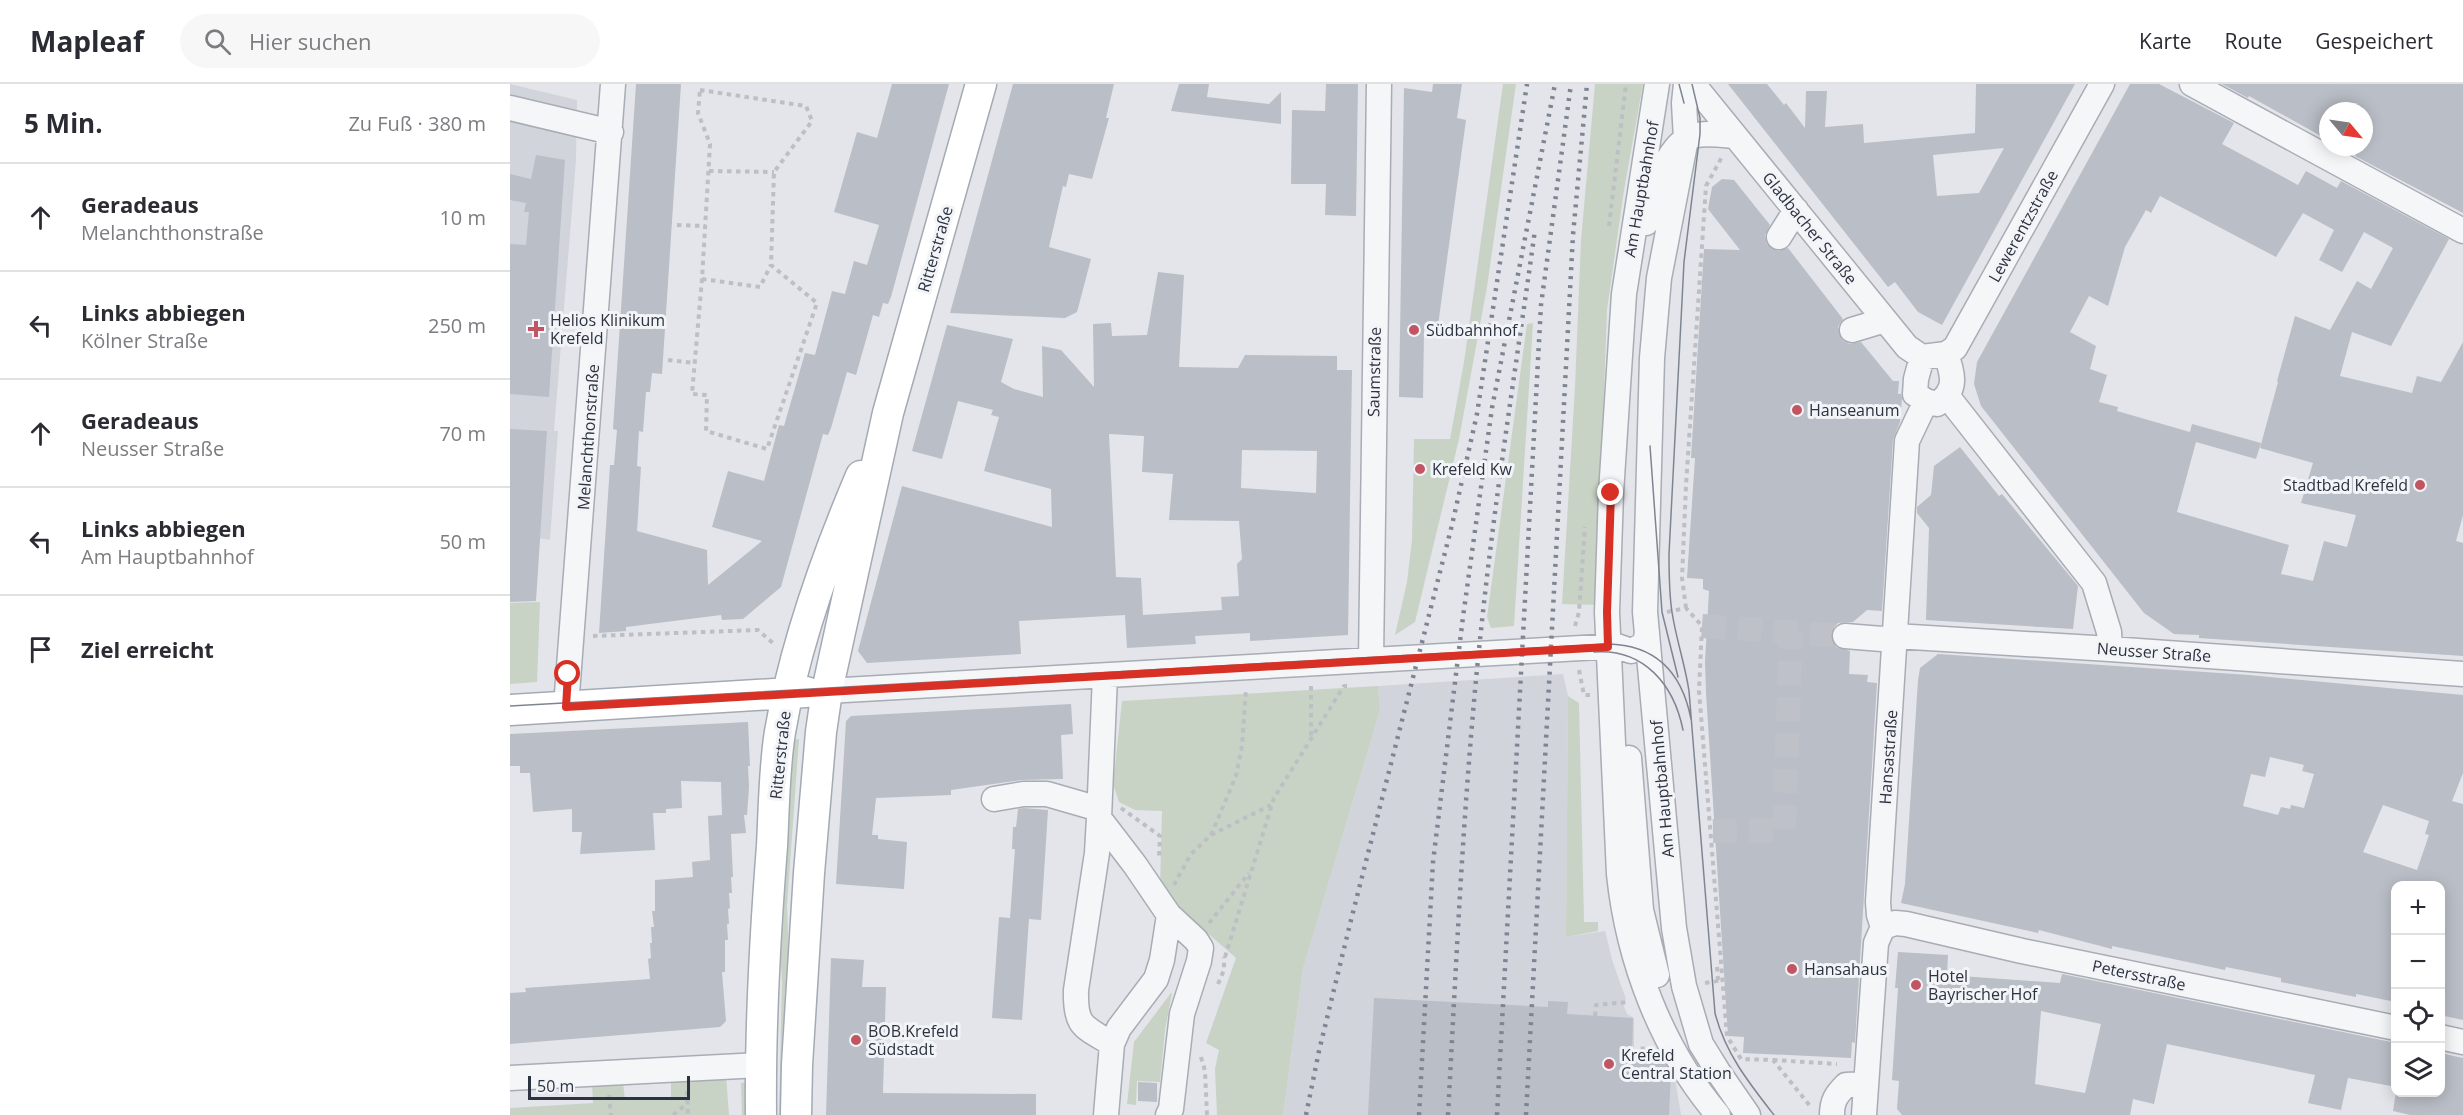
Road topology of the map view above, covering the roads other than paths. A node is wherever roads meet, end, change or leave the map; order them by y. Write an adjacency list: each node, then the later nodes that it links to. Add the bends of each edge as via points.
1 (613, 84): 9 (street, Melanchthonstraße)
2 (981, 84): 20 (main road, Ritterstraße)
3 (1379, 84): 26 (street, Saumstraße)
4 (1657, 84): 15 (street, Am Hauptbahnhof)
5 (2102, 84): 18 (street, Lewerentzstraße, via 1955,348)
6 (2192, 84): 13 (street)
7 (1688, 90): 10 (street, Gladbacher Straße); 11 (street, Am Hauptbahnhof)
8 (510, 108): 9 (street)
9 (611, 132): 32 (street, Melanchthonstraße)
10 (1734, 136): 11 (street, via 1700,134); 12 (street, Gladbacher Straße)
11 (1686, 139): 15 (street, Am Hauptbahnhof, via 1662,171); 21 (street, Am Hauptbahnhof, via 1659,278 1652,358 1644,576)
12 (1796, 210): 14 (street); 16 (street, Gladbacher Straße)
13 (2463, 231)
14 (1779, 237)
15 (1624, 294): 24 (street, Am Hauptbahnhof, via 1611,493)
16 (1885, 320): 17 (street); 18 (street, Gladbacher Straße, via 1907,347)
17 (1852, 330)
18 (1934, 356): 19 (street, via 1951,371 1952,386); 19 (street, via 1916,379 1915,394)
19 (1937, 399): 23 (street, Hansastraße, via 1907,441); 25 (street, via 2094,583 2109,632)
20 (888, 413): 30 (main road, Ritterstraße); 31 (main road, Ritterstraße, via 821,576)
21 (1647, 632): 24 (street, via 1645,644 1639,648 1631,651); 29 (street, Am Hauptbahnhof)
22 (1845, 636): 23 (street, Neusser Straße)
23 (1895, 636): 25 (street, Neusser Straße); 37 (street, Hansastraße, via 1878,902)
24 (1608, 647): 26 (street); 29 (street, via 1636,658); 49 (street, Am Hauptbahnhof, via 1622,902 1632,948 1645,987 1682,1066)
25 (2110, 649): 27 (street, Neusser Straße)
26 (1371, 660): 28 (street)
27 (2463, 674)
28 (1105, 676): 30 (street); 35 (street)
29 (1653, 687): 50 (street, Am Hauptbahnhof, via 1674,928 1684,986 1701,1044)
30 (827, 691): 31 (main road); 46 (main road, Ritterstraße, via 809,873)
31 (788, 693): 32 (main road); 42 (main road, Ritterstraße, via 779,747)
32 (566, 707): 33 (main road)
33 (510, 710)
34 (994, 799): 35 (street, via 1047,794)
35 (1099, 814): 36 (street); 41 (street, via 1075,1012 1084,1028)
36 (1169, 915): 41 (street, via 1156,979 1119,1028); 48 (street, via 1201,948 1182,1014)
37 (1883, 927): 38 (street, Petersstraße, via 1906,924); 43 (street, Hansastraße, via 1876,943)
38 (2391, 1027)
39 (2445, 1038): 40 (street)
40 (2463, 1042)
41 (1112, 1044): 47 (street)
42 (760, 1065): 44 (street); 45 (main road, Ritterstraße)
43 (1867, 1075): 51 (street, via 1837,1094); 52 (street, Hansastraße)
44 (510, 1078)
45 (760, 1115)
46 (796, 1115)
47 (1106, 1115)
48 (1168, 1115)
49 (1718, 1115)
50 (1748, 1115)
51 (1832, 1115)
52 (1864, 1115)

